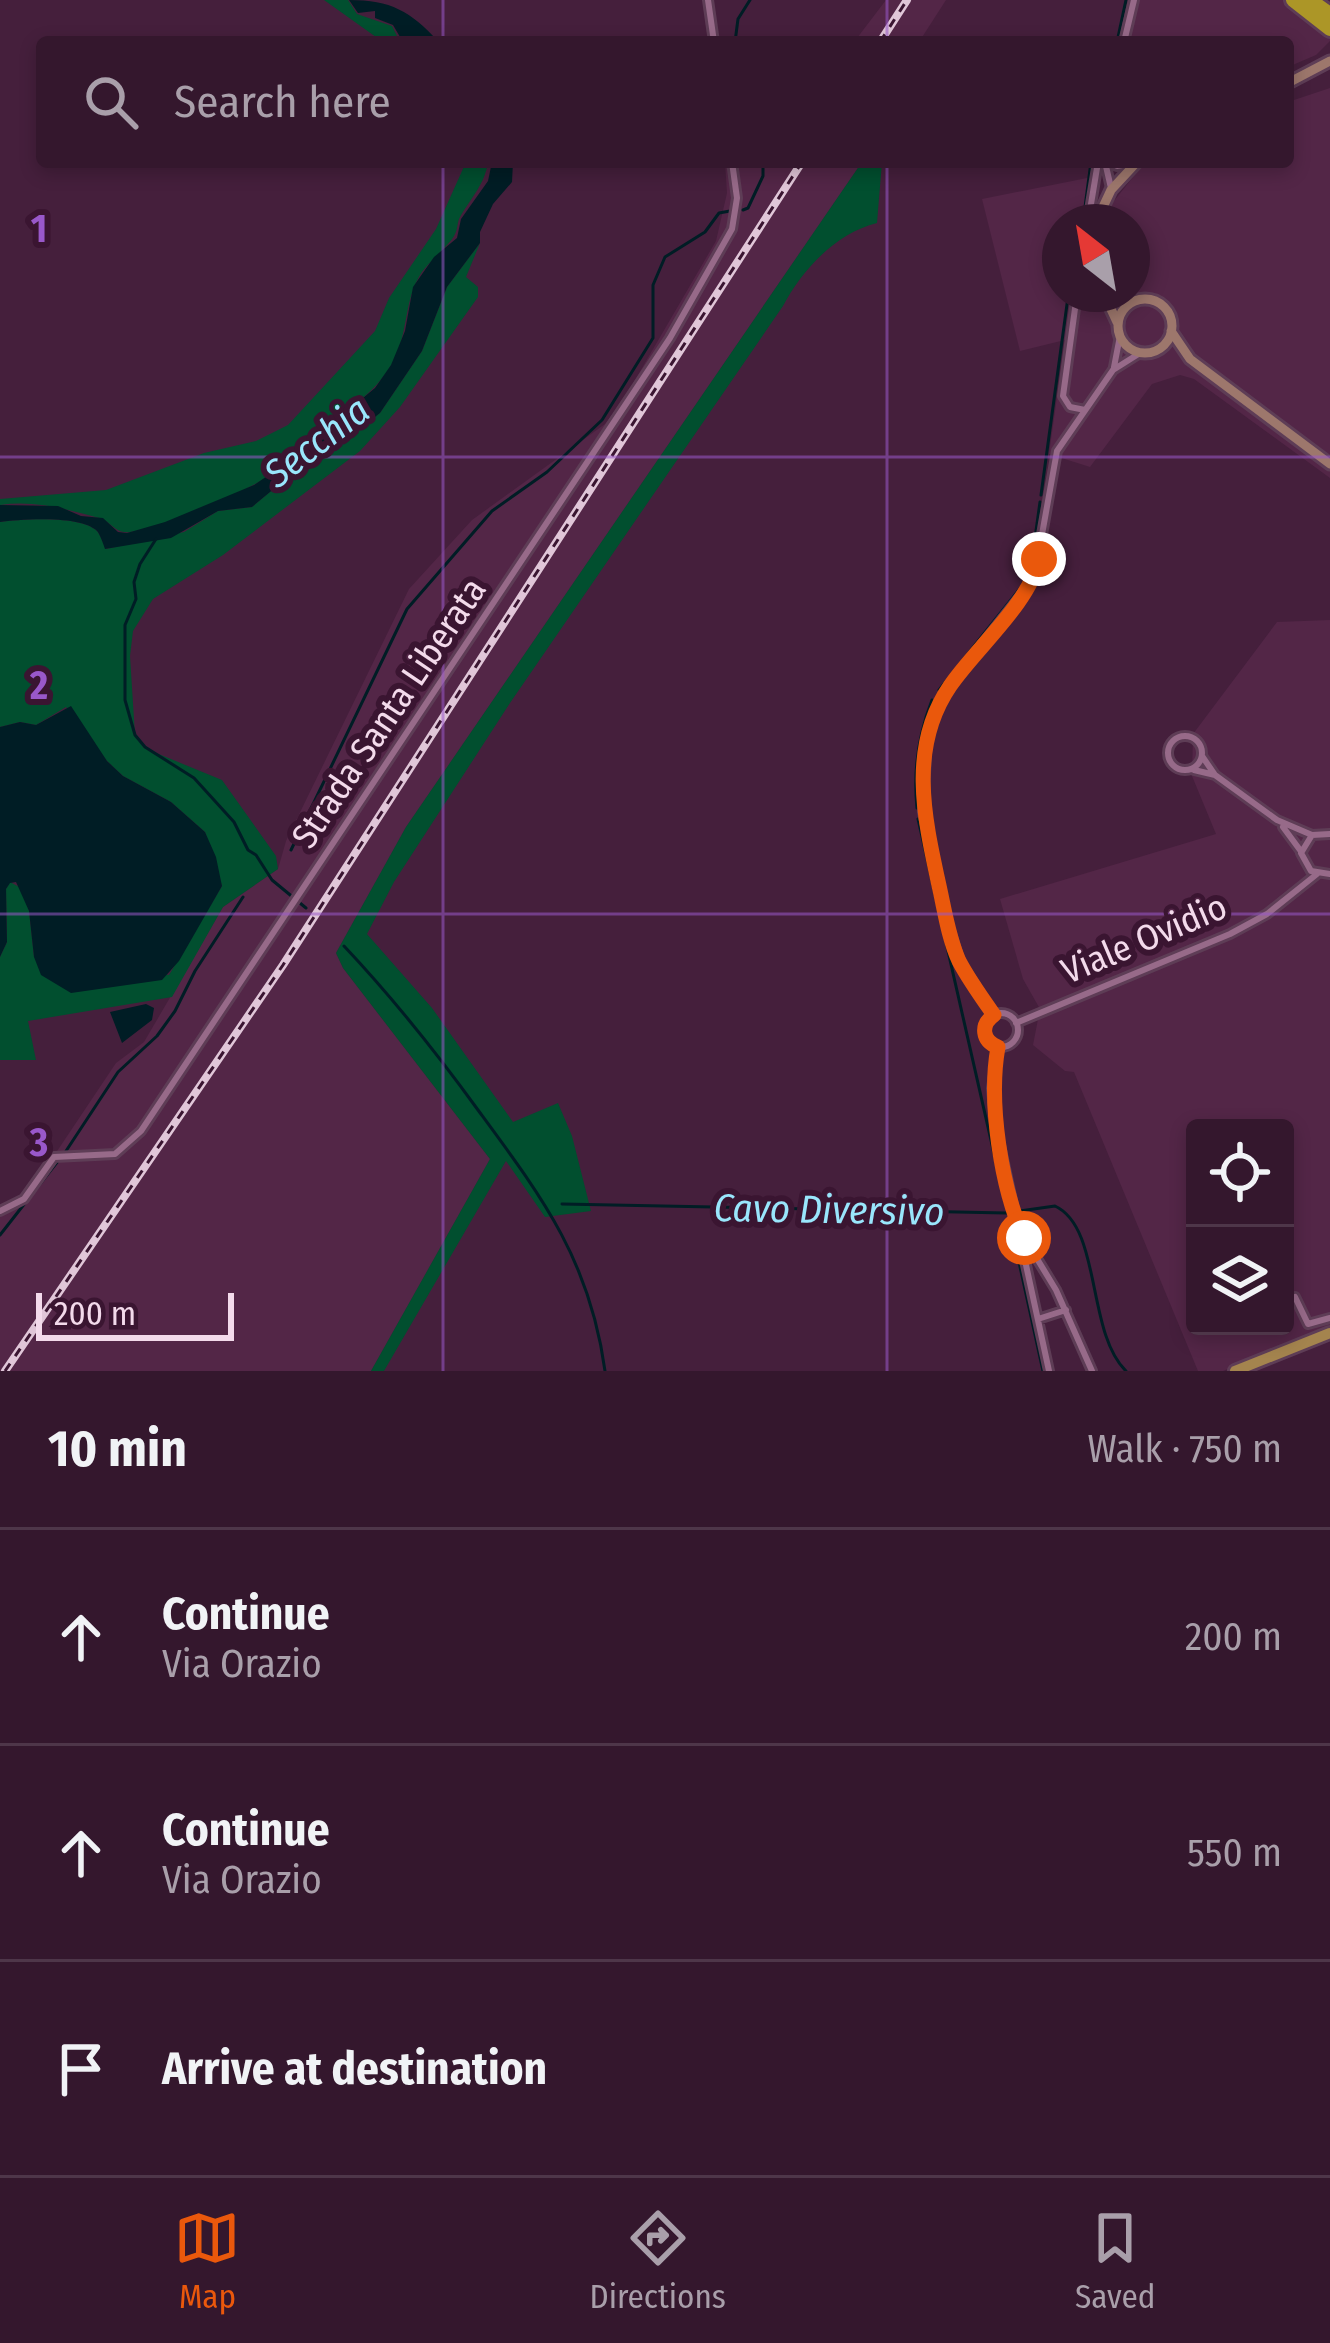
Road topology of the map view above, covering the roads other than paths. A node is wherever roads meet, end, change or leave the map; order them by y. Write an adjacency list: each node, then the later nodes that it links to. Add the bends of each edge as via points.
1 (708, 0): 7 (street)
2 (1134, 0): 8 (street)
3 (1293, 0): 6 (highway)
4 (1310, 0): 5 (highway)
5 (1330, 14)
6 (1330, 29)
7 (713, 36)
8 (1125, 36)
9 (1330, 61): 10 (street)
10 (1294, 80)
11 (733, 168): 44 (street, Strada Santa Liberata, via 732,229 670,338 133,1142 107,1156 54,1157 24,1199)
12 (1103, 168): 16 (street)
13 (1106, 168): 15 (street)
14 (1131, 168): 15 (street)
15 (1111, 190): 17 (street)
16 (1096, 204)
17 (1103, 204)
18 (1150, 300): 23 (street, via 1164,308)
19 (1075, 312): 28 (street, via 1063,396)
20 (1112, 312): 22 (street)
21 (1125, 312): 22 (street)
22 (1119, 330): 25 (street); 27 (street)
23 (1171, 331): 24 (street); 26 (street)
24 (1156, 351): 25 (street); 26 (street)
25 (1140, 353): 27 (street)
26 (1190, 359): 29 (street)
27 (1113, 370): 28 (street)
28 (1085, 410): 41 (street, via 1054,460 1034,579 954,680 927,736 923,812 946,918 960,962)
29 (1330, 464)
30 (1202, 755): 31 (street); 31 (street, via 1190,737 1171,743 1171,764); 32 (street)
31 (1191, 770): 32 (street)
32 (1215, 775): 33 (street)
33 (1277, 820): 35 (street); 36 (street)
34 (1329, 832): 35 (street)
35 (1312, 835): 36 (street)
36 (1301, 854): 37 (street)
37 (1306, 866): 38 (street); 40 (street, Viale Ovidio)
38 (1317, 874): 39 (street); 40 (street, Viale Ovidio)
39 (1330, 874)
40 (1288, 895): 42 (street, Viale Ovidio, via 1212,943)
41 (994, 1015): 42 (street); 43 (street, via 984,1033)
42 (1016, 1023): 43 (street, via 1012,1042)
43 (998, 1047): 45 (street, via 992,1099)
44 (0, 1211)
45 (1017, 1222): 47 (street); 49 (street)
46 (1295, 1297): 48 (street, via 1308,1324)
47 (1066, 1310): 49 (street); 53 (street)
48 (1330, 1318)
49 (1038, 1319): 52 (street)
50 (1330, 1333): 51 (main road)
51 (1254, 1367): 54 (main road)
52 (1049, 1371)
53 (1092, 1371)
54 (1235, 1371)

